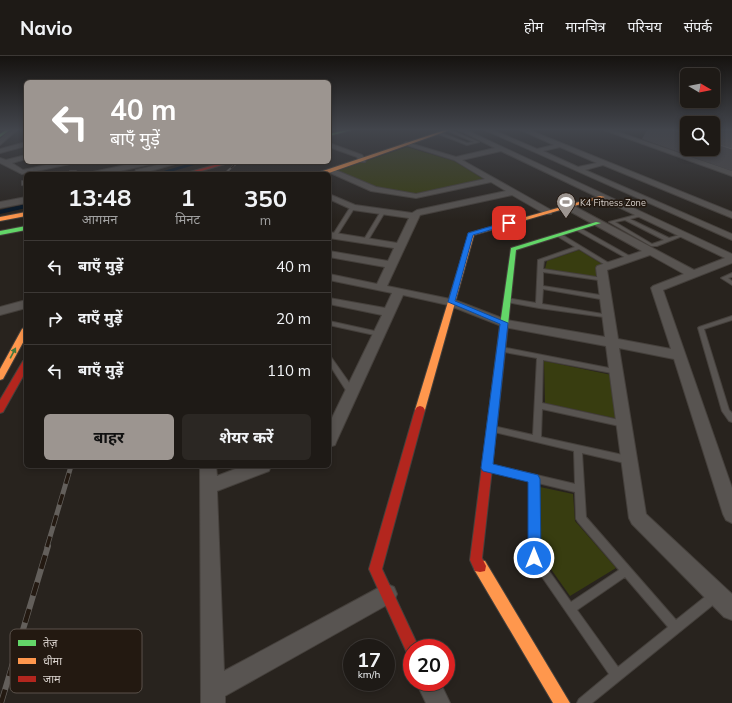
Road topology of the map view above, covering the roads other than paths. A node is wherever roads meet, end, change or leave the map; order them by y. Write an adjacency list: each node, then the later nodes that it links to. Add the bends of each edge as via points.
1 (13, 160): 9 (street)
2 (352, 160): 24 (main road)
3 (354, 160): 19 (main road)
4 (458, 160): 27 (street)
5 (526, 160): 31 (street)
6 (557, 160): 17 (street)
7 (597, 160): 10 (street)
8 (693, 160): 26 (street)
9 (2, 162): 18 (street)
10 (604, 163): 17 (street); 41 (street)
11 (60, 164): 18 (street, via 22,172)
12 (113, 164): 16 (street)
13 (140, 164): 16 (street)
14 (170, 164): 22 (street)
15 (223, 164): 23 (main road)
16 (118, 169): 21 (street)
17 (578, 169): 54 (street)
18 (18, 170): 20 (street)
19 (330, 171): 25 (main road); 29 (street, via 374,189 416,196)
20 (6, 172)
21 (105, 172)
22 (139, 172)
23 (193, 172)
24 (316, 172)
25 (325, 172)
26 (732, 174)
27 (492, 180): 28 (street); 29 (street)
28 (513, 192): 34 (street); 38 (street)
29 (430, 193): 34 (street)
30 (331, 197): 36 (street)
31 (602, 197): 35 (main road); 40 (street)
32 (24, 200): 33 (street)
33 (0, 205)
34 (449, 206): 42 (street, via 417,213)
35 (567, 206): 38 (main road); 45 (street)
36 (353, 207): 37 (street); 51 (lane)
37 (383, 212): 42 (street); 56 (lane)
38 (548, 212): 77 (main road, via 471,234)
39 (24, 214): 44 (main road)
40 (639, 214): 43 (lane); 53 (street)
41 (732, 215)
42 (414, 216): 57 (street)
43 (625, 218): 55 (lane); 55 (lane, via 612,222 651,245)
44 (0, 219)
45 (598, 223): 49 (main road); 59 (street)
46 (24, 224): 48 (main road)
47 (24, 228): 50 (main road)
48 (0, 229)
49 (578, 229): 52 (main road); 61 (lane)
50 (0, 233)
51 (332, 235): 56 (street)
52 (559, 235): 58 (lane); 75 (main road, via 513,249)
53 (683, 235): 55 (lane); 62 (street)
54 (732, 237)
55 (668, 240)
56 (365, 241): 57 (street)
57 (400, 246): 63 (street)
58 (580, 247): 64 (lane); 65 (lane, via 541,260)
59 (651, 251): 61 (street); 66 (street)
60 (331, 254): 63 (street)
61 (630, 258): 64 (street)
62 (732, 259): 66 (street)
63 (391, 265): 72 (street)
64 (609, 265): 69 (street, via 601,268)
65 (541, 270): 69 (lane); 71 (lane)
66 (693, 274): 90 (street, via 657,288)
67 (732, 275): 70 (lane, via 724,278)
68 (331, 277): 72 (street)
69 (603, 280): 74 (street)
70 (732, 283)
71 (540, 286): 74 (lane); 79 (lane)
72 (381, 287): 73 (street)
73 (399, 291): 77 (street); 81 (street)
74 (606, 298): 82 (street)
75 (507, 300): 79 (lane); 84 (main road)
76 (331, 301): 81 (street)
77 (451, 302): 84 (street); 114 (main road, via 376,569)
78 (24, 305): 80 (street)
79 (539, 306): 82 (lane)
80 (0, 311)
81 (389, 313): 87 (street)
82 (608, 317): 88 (street)
83 (732, 318): 99 (lane, via 701,328 726,411)
84 (504, 323): 88 (street); 89 (main road)
85 (331, 324): 87 (lane)
86 (24, 333): 95 (main road, one-way to 86)
87 (379, 334): 96 (street)
88 (612, 343): 90 (street); 94 (street)
89 (501, 349): 91 (lane); 101 (main road)
90 (679, 356): 112 (street)
91 (540, 357): 94 (lane); 97 (lane)
92 (331, 362): 96 (lane)
93 (24, 367): 98 (main road)
94 (617, 372): 100 (street)
95 (0, 377)
96 (352, 393): 102 (street)
97 (538, 405): 100 (lane); 103 (lane)
98 (0, 409)
99 (732, 419)
100 (624, 424): 105 (street)
101 (492, 429): 103 (lane); 108 (main road)
102 (331, 435)
103 (537, 439): 104 (lane)
104 (578, 448): 105 (lane); 111 (lane)
105 (629, 460): 115 (street, via 638,518)
106 (208, 468): 110 (street)
107 (258, 468): 110 (street)
108 (487, 468): 109 (lane); 124 (main road, via 476,560)
109 (534, 479): 111 (lane); 116 (lane, via 534,558)
110 (208, 487): 122 (street)
111 (580, 489): 113 (lane, via 581,519)
112 (732, 514)
113 (626, 571): 116 (lane); 118 (lane)
114 (387, 594): 119 (main road); 122 (street)
115 (717, 595): 117 (street); 118 (lane)
116 (570, 609): 120 (lane)
117 (732, 609)
118 (676, 628): 120 (lane)
119 (408, 639)
120 (617, 676): 125 (lane)
121 (432, 691): 123 (street)
122 (213, 697)
123 (438, 703)
124 (562, 703)
125 (583, 703)

